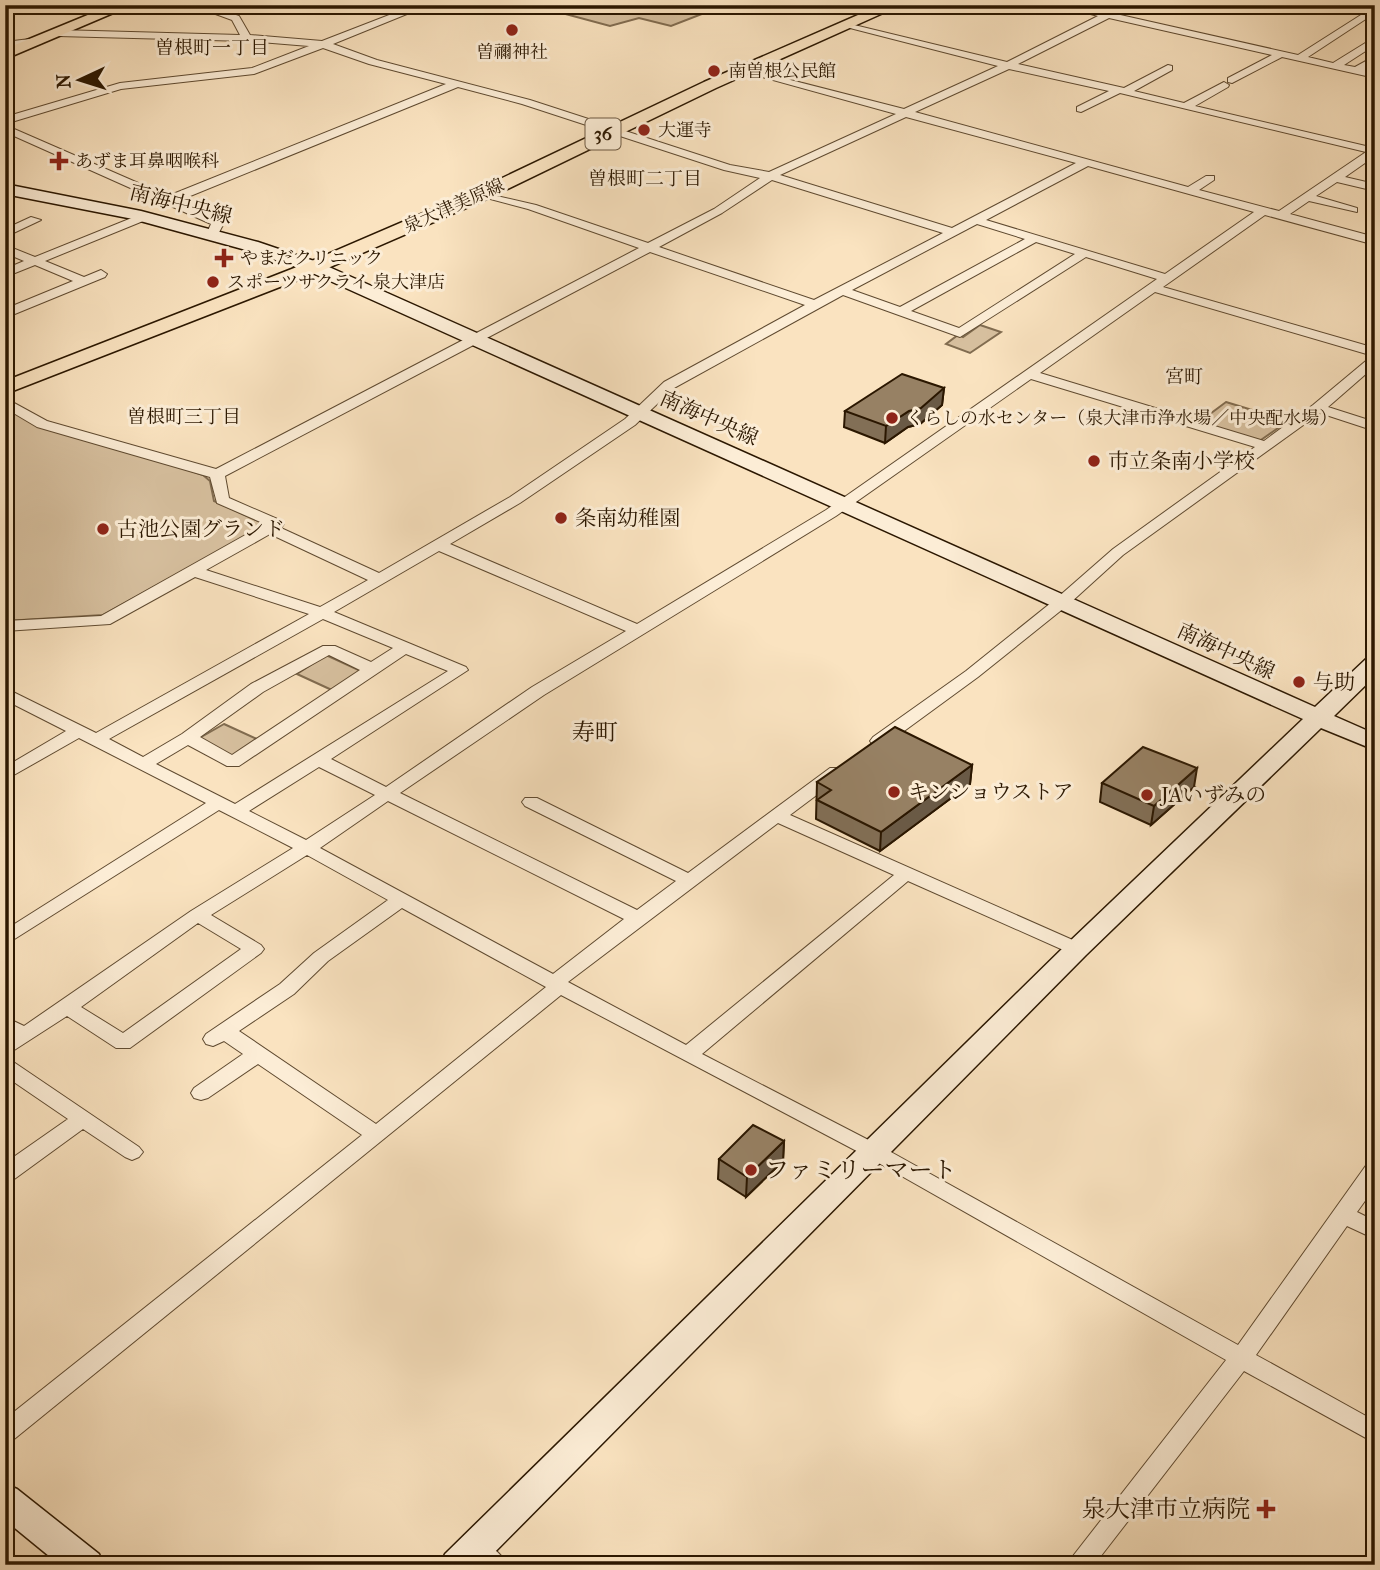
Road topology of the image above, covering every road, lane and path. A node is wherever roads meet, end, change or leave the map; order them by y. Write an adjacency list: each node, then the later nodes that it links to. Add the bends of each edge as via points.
1 (125, 5): 11 (main road)
2 (196, 5): 12 (street, via 236,18)
3 (424, 5): 15 (street)
4 (894, 5): 10 (main road, 泉大津美原線 / 36)
5 (1063, 5): 9 (street)
6 (1126, 5): 9 (street)
7 (1369, 5): 8 (street)
8 (1375, 8): 19 (street)
9 (1107, 15): 17 (street); 21 (street)
10 (849, 25): 21 (street); 23 (main road, 泉大津美原線 / 36)
11 (58, 33): 12 (street); 14 (main road)
12 (247, 38): 15 (street)
13 (1375, 40): 22 (street)
14 (38, 41): 16 (street); 18 (main road)
15 (323, 44): 27 (street); 32 (street, via 254,71 120,86)
16 (5, 45)
17 (1281, 54): 19 (street); 29 (street)
18 (5, 55)
19 (1300, 58): 22 (street)
20 (1375, 59): 24 (street)
21 (1007, 65): 28 (street); 31 (street)
22 (1335, 66): 24 (street)
23 (744, 69): 31 (street); 34 (main road, 泉大津美原線 / 36)
24 (1356, 71): 26 (street)
25 (1162, 74): 28 (street)
26 (1375, 75)
27 (454, 85): 34 (street); 45 (street)
28 (1123, 91): 29 (street); 30 (street)
29 (1185, 107): 35 (street)
30 (1081, 109)
31 (901, 113): 36 (street); 37 (street)
32 (5, 121)
33 (5, 128): 45 (street)
34 (613, 129): 37 (street, via 647,144); 43 (main road, 泉大津美原線 / 36)
35 (1374, 150): 39 (street)
36 (1085, 163): 42 (street); 51 (street)
37 (770, 176): 52 (street); 57 (street, via 718,211)
38 (1210, 178): 42 (street)
39 (1336, 178): 40 (street); 44 (street)
40 (1375, 188)
41 (5, 189): 49 (street, 南海中央線)
42 (1189, 191): 47 (street)
43 (483, 194): 57 (street); 61 (main road, 泉大津美原線 / 36)
44 (1306, 197): 46 (street); 48 (street)
45 (167, 201): 54 (street, via 218,223)
46 (1353, 210)
47 (1263, 211): 48 (street); 64 (street)
48 (1280, 216): 55 (street)
49 (144, 217): 54 (street, 南海中央線); 60 (street)
50 (36, 219): 53 (street)
51 (975, 220): 52 (street); 56 (street)
52 (953, 232): 67 (street)
53 (5, 233)
54 (212, 235): 61 (street, 南海中央線)
55 (1371, 236)
56 (1035, 238): 59 (street); 69 (street)
57 (645, 247): 68 (street); 71 (street)
58 (5, 249): 60 (street)
59 (1085, 253): 64 (street); 69 (street, via 960,333)
60 (34, 261): 62 (street); 65 (street)
61 (314, 267): 71 (street, 南海中央線); 75 (main road, 泉大津美原線 / 36)
62 (5, 273)
63 (101, 274): 65 (street)
64 (1167, 278): 66 (street)
65 (84, 281): 70 (street)
66 (1153, 288): 72 (street); 74 (street)
67 (842, 290): 68 (street); 69 (street)
68 (816, 305): 77 (street, via 669,385)
69 (902, 311)
70 (5, 314)
71 (477, 338): 77 (street, 南海中央線); 80 (street)
72 (1375, 352)
73 (1375, 359): 76 (street)
74 (1031, 374): 79 (street); 81 (street)
75 (7, 390): 80 (street, via 42,424)
76 (1318, 408): 78 (street); 79 (street)
77 (641, 413): 81 (street, 南海中央線); 83 (street, via 515,500)
78 (1375, 427)
79 (1267, 446): 86 (street, via 1118,552)
80 (217, 474): 82 (street, via 222,500 277,524)
81 (844, 503): 86 (street, 南海中央線); 89 (street)
82 (269, 528): 84 (street); 85 (street)
83 (436, 544): 85 (street); 89 (street)
84 (193, 571): 87 (street); 88 (street, via 104,621)
85 (379, 579): 87 (street)
86 (1063, 601): 94 (street, 南海中央線); 105 (street, via 972,674)
87 (322, 613): 90 (street); 97 (street)
88 (5, 626)
89 (637, 630): 102 (street, via 538,691)
90 (405, 647): 92 (street); 99 (street, via 460,670)
91 (1375, 663): 94 (street)
92 (372, 669): 96 (street, via 329,649 257,688); 96 (street, via 233,762)
93 (5, 693): 95 (street)
94 (1319, 718): 98 (street, 南海中央線); 113 (street)
95 (80, 730): 97 (street); 101 (street)
96 (188, 738): 100 (street)
97 (97, 739): 100 (street)
98 (1375, 743)
99 (319, 760): 102 (street); 104 (street)
100 (143, 764): 104 (street)
101 (5, 775)
102 (388, 794): 106 (street); 111 (street)
103 (531, 802): 108 (street)
104 (226, 808): 106 (street); 112 (street)
105 (777, 816): 107 (street); 108 (street)
106 (307, 848): 109 (street); 110 (street)
107 (907, 873): 113 (street); 120 (street)
108 (690, 881): 111 (street)
109 (402, 899): 114 (street); 119 (street, via 321,957 287,989 218,1035)
110 (200, 916): 115 (street); 115 (street, via 254,949 123,1043)
111 (639, 919): 114 (street, via 563,974)
112 (5, 939)
113 (1077, 949): 126 (street)
114 (558, 983): 120 (street); 124 (street, via 552,994)
115 (67, 1007): 117 (street)
116 (5, 1024): 117 (street)
117 (25, 1036): 118 (street)
118 (5, 1049)
119 (256, 1055): 122 (street); 124 (street)
120 (687, 1055): 126 (street)
121 (5, 1066): 123 (street)
122 (201, 1093)
123 (84, 1118): 125 (street); 128 (street)
124 (377, 1135): 132 (street)
125 (132, 1152)
126 (875, 1152): 131 (street); 135 (street)
127 (1375, 1170): 129 (street)
128 (5, 1174)
129 (1343, 1214): 130 (street); 131 (street)
130 (1375, 1231)
131 (1241, 1358): 133 (street); 137 (street)
132 (5, 1433)
133 (1375, 1433)
134 (5, 1499): 136 (street)
135 (476, 1559)
136 (86, 1565)
137 (1079, 1565)

